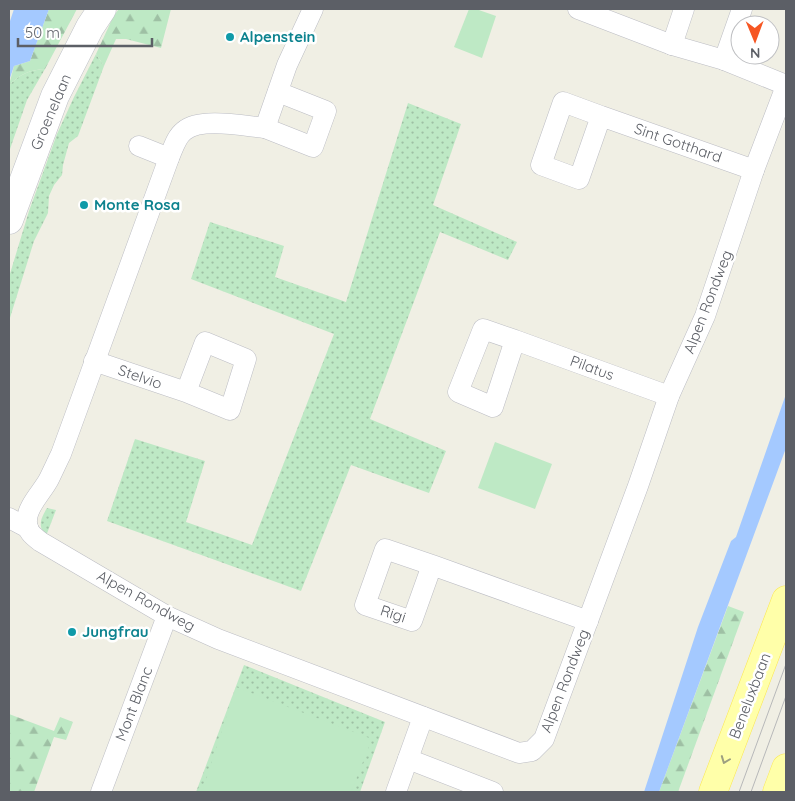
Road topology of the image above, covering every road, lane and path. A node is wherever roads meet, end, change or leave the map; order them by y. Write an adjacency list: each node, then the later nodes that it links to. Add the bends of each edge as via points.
1 (102, 9): 16 (street, Groenelaan, via 55,96)
2 (314, 9): 10 (street)
3 (578, 9): 6 (street, Alpen Rondweg)
4 (684, 9): 7 (street)
5 (742, 9): 8 (street)
6 (611, 15): 7 (street, Alpen Rondweg)
7 (672, 44): 8 (street, Alpen Rondweg)
8 (724, 60): 9 (street, Alpen Rondweg)
9 (786, 86): 15 (street, Alpen Rondweg)
10 (278, 92): 12 (street); 12 (street, via 326,111 313,147)
11 (601, 116): 15 (street, Sint Gotthard)
12 (264, 128): 14 (street, via 206,123 194,126 184,130)
13 (139, 146): 14 (street)
14 (169, 158): 18 (street)
15 (754, 170): 20 (street, Alpen Rondweg, via 706,316)
16 (9, 220)
17 (515, 340): 20 (street, Pilatus)
18 (94, 361): 19 (street, Stelvio); 22 (street, via 61,454 29,511)
19 (186, 392)
20 (669, 396): 26 (street, Alpen Rondweg)
21 (9, 518): 22 (street, Alpen Rondweg)
22 (28, 528): 25 (street, Alpen Rondweg, via 41,542)
23 (432, 565): 26 (street)
24 (786, 600): 33 (main road, Beneluxbaan, one-way to 33)
25 (167, 616): 27 (street, Alpen Rondweg, via 218,639); 30 (street, Mont Blanc)
26 (588, 621): 27 (street, Alpen Rondweg, via 544,739 532,751 518,753)
27 (423, 717): 28 (street)
28 (408, 759): 31 (street); 32 (street)
29 (786, 768): 34 (main road)
30 (100, 792)
31 (396, 792)
32 (493, 792)
33 (713, 792)
34 (777, 792)

